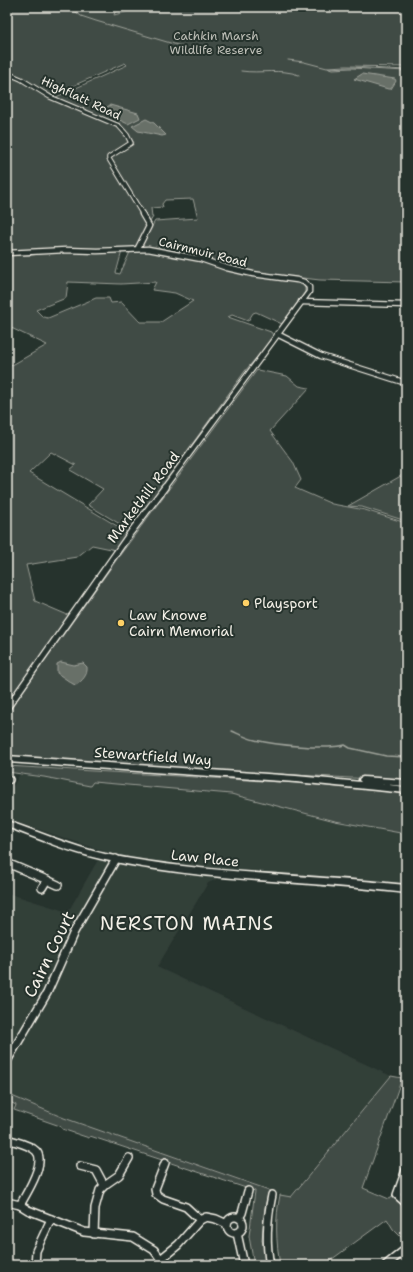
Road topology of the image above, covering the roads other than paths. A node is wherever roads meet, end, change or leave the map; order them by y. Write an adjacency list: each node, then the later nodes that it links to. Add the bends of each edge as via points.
1 (7, 73): 2 (street, Highflatt Road, via 50,97 118,126 127,135 131,143 109,159 149,226)
2 (138, 248): 3 (street, Cairnmuir Road); 4 (street, Cairnmuir Road, via 201,259 253,274 304,282 309,287)
3 (7, 253)
4 (306, 296): 5 (street); 6 (street)
5 (301, 302): 6 (street); 8 (street, Markethill Road)
6 (314, 302): 7 (street)
7 (406, 305)
8 (277, 334): 9 (street, via 321,356); 10 (street, Markethill Road, via 131,532)
9 (406, 383)
10 (7, 708)
11 (7, 759): 12 (street, Stewartfield Way)
12 (296, 779): 13 (street, Stewartfield Way); 14 (street, Stewartfield Way)
13 (406, 783)
14 (406, 790)
15 (7, 824): 16 (street, Law Place, via 69,848)
16 (116, 859): 21 (street, Law Place, via 189,871); 22 (street, Cairn Court, via 74,932 47,993)
17 (7, 863): 18 (street)
18 (47, 880): 19 (street); 20 (street)
19 (58, 885)
20 (42, 888)
21 (406, 889)
22 (7, 1061)
23 (7, 1139): 33 (street, via 35,1150 39,1156 40,1163)
24 (129, 1158): 28 (street, via 121,1172)
25 (165, 1163): 36 (street, via 155,1194 186,1207)
26 (80, 1166): 28 (street, via 96,1170)
27 (406, 1170): 32 (street, via 397,1195)
28 (104, 1185): 39 (street, via 94,1208)
29 (248, 1191): 34 (street)
30 (272, 1195): 44 (street, via 266,1249)
31 (7, 1202): 33 (street)
32 (406, 1203)
33 (20, 1204): 35 (street)
34 (239, 1218): 37 (street, via 231,1218); 38 (street, via 243,1224 242,1230)
35 (51, 1219): 39 (street); 42 (street, via 36,1251)
36 (200, 1220): 37 (street, via 206,1217); 41 (street)
37 (227, 1224): 38 (street, via 230,1231)
38 (237, 1233): 43 (street)
39 (94, 1234): 41 (street, via 135,1237 153,1249)
40 (406, 1249): 45 (street)
41 (163, 1262)
42 (35, 1265)
43 (244, 1265)
44 (270, 1265)
45 (386, 1265)

